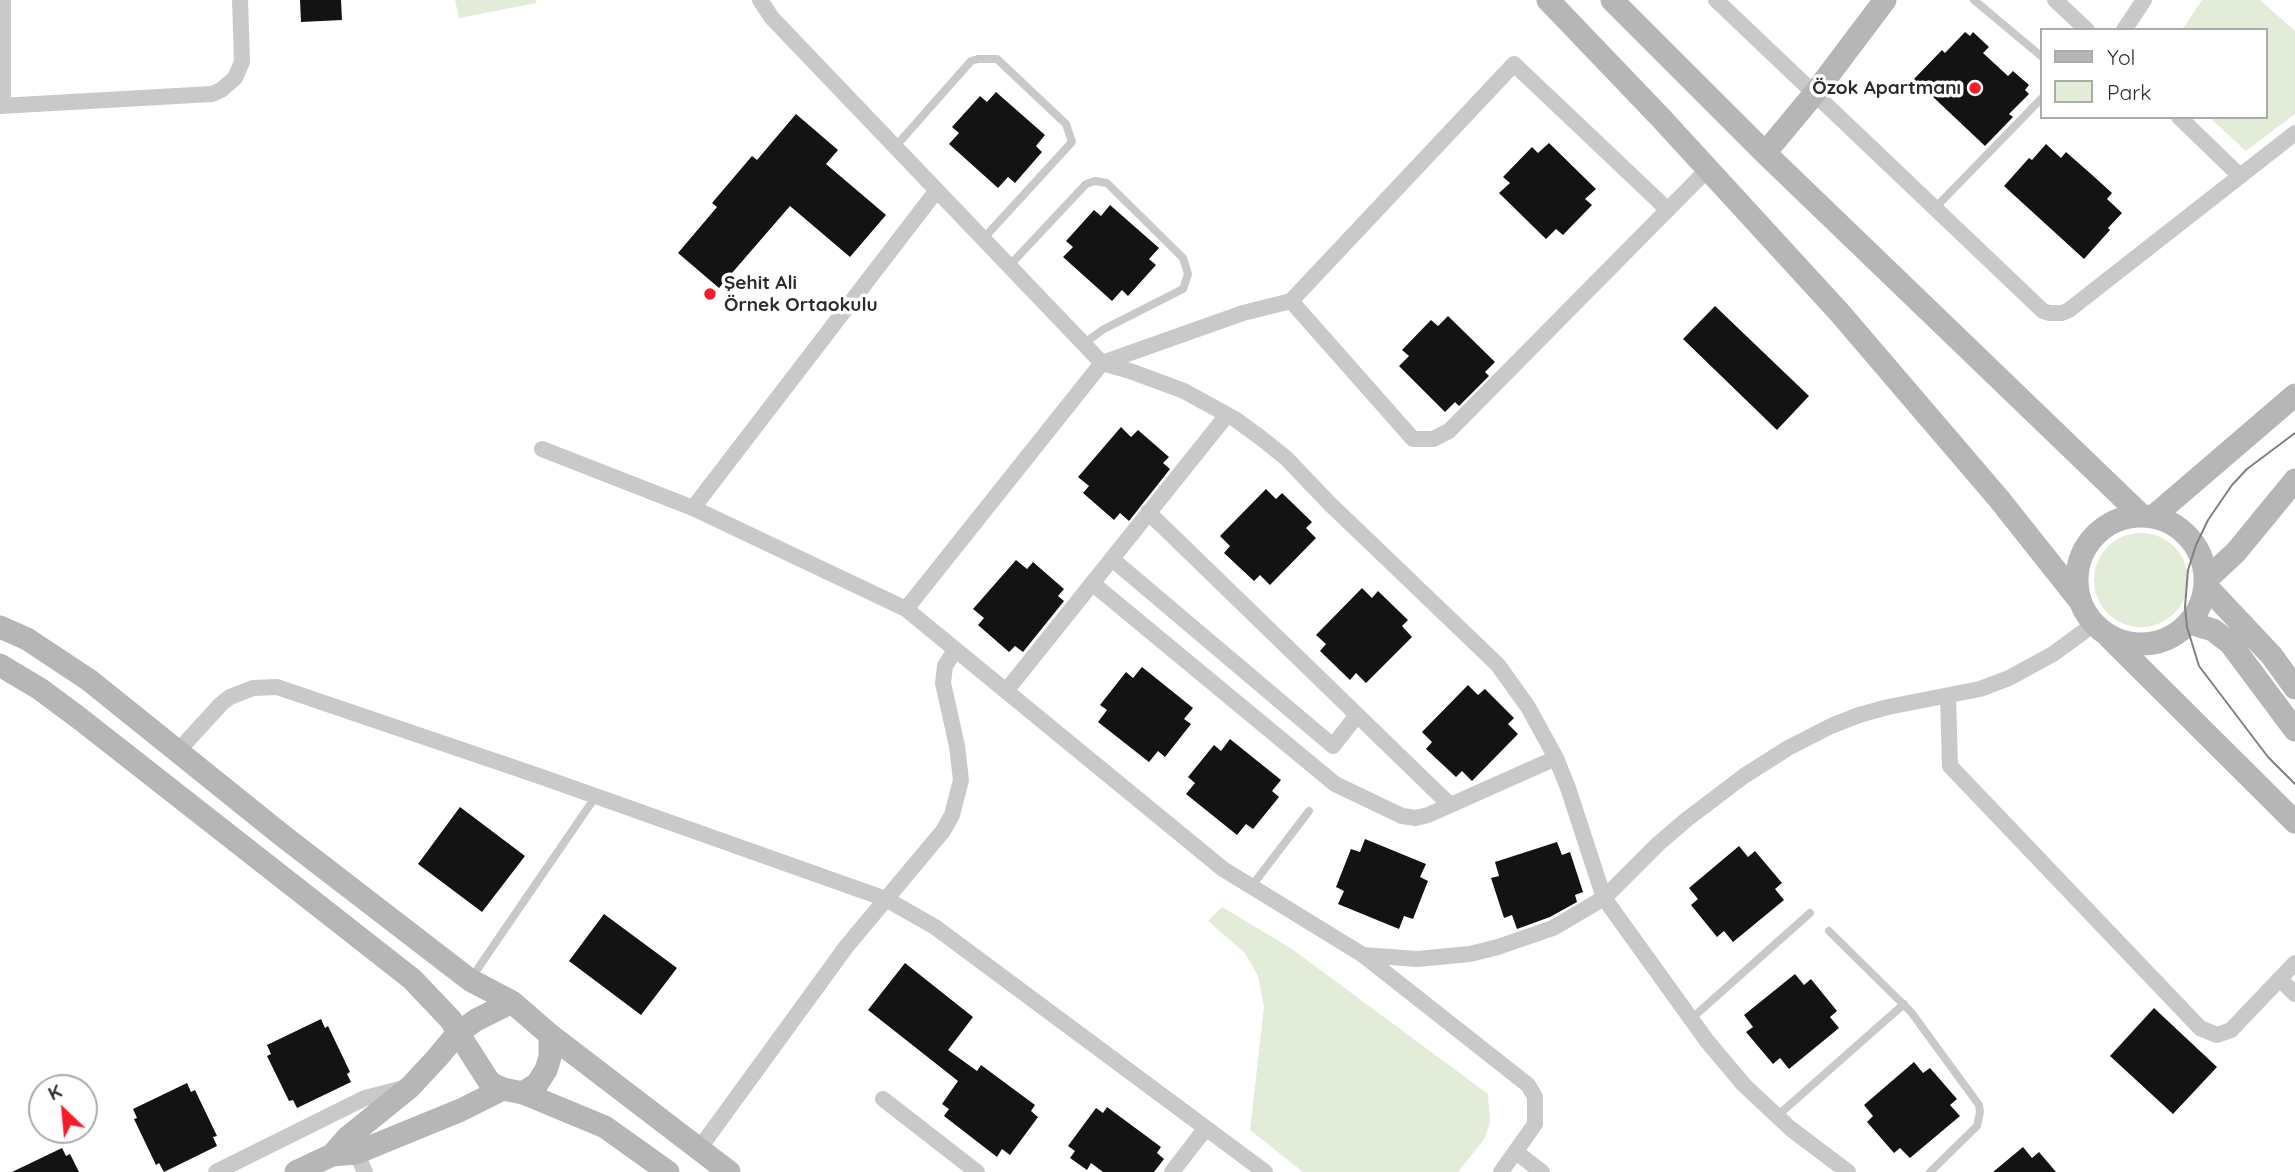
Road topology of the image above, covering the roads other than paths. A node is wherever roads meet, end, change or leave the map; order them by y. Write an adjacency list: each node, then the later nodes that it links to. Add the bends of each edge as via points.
1 (3, 0): 16 (street)
2 (240, 0): 16 (street, via 242,62 235,78 212,94)
3 (760, 0): 19 (street)
4 (1548, 0): 21 (street)
5 (1612, 0): 20 (street)
6 (1716, 0): 14 (street)
7 (1885, 0): 14 (street)
8 (1974, 0): 13 (lane)
9 (2055, 0): 11 (street)
10 (2144, 0): 12 (street)
11 (2085, 28)
12 (2125, 28)
13 (2039, 54)
14 (1815, 93): 20 (street); 24 (street)
15 (2039, 101): 24 (lane)
16 (1, 106)
17 (2181, 119): 22 (street)
18 (2295, 133): 22 (street)
19 (895, 147): 23 (street); 26 (lane, via 971,61 978,59 997,59 1066,124 1072,142)
20 (1765, 153): 37 (street)
21 (1709, 169): 25 (street); 41 (street, via 1907,389)
22 (2240, 176): 24 (street, via 2069,310 2055,314 2043,311)
23 (937, 190): 26 (street); 35 (street)
24 (1935, 208)
25 (1668, 210): 28 (street, via 1449,431 1433,439 1413,439); 28 (street, via 1514,64)
26 (983, 239): 27 (street)
27 (1009, 266): 29 (street); 29 (lane, via 1086,184 1095,181 1107,183 1183,258 1188,274 1183,289)
28 (1291, 301): 30 (street, via 1243,313)
29 (1083, 344): 30 (street)
30 (1102, 363): 32 (street, via 1184,391); 42 (street)
31 (2295, 395): 37 (street)
32 (1227, 415): 36 (street); 54 (street, via 1286,458 1498,665)
33 (542, 449): 35 (street)
34 (2295, 480): 40 (street)
35 (693, 508): 42 (street)
36 (1148, 512): 38 (street); 51 (street)
37 (2147, 516): 40 (street, via 2179,527 2189,536 2203,559); 41 (street, via 2114,521 2093,537 2079,561)
38 (1112, 559): 39 (street); 51 (street, via 1333,746)
39 (1092, 583): 49 (street); 56 (street, via 1335,784 1409,818 1422,818)
40 (2206, 583): 43 (street); 48 (street)
41 (2080, 601): 45 (street)
42 (906, 609): 46 (street)
43 (2190, 623): 45 (street, via 2168,638 2142,645 2116,639); 52 (street, via 2213,630 2230,643)
44 (0, 627): 53 (street, via 27,639 89,680)
45 (2099, 628): 50 (street, via 2021,672); 58 (street)
46 (955, 650): 49 (street); 61 (street, via 945,666 943,683 960,769 956,802 943,831)
47 (0, 665): 72 (street, via 79,718 412,979)
48 (2295, 688)
49 (1006, 691): 59 (street)
50 (1948, 697): 60 (street, via 1859,715 1788,748 1686,820); 66 (street, via 1950,766 2200,1028 2217,1035 2231,1030)
51 (1357, 715): 56 (street)
52 (2295, 730)
53 (178, 751): 55 (street, via 230,697 253,688 277,687); 67 (street)
54 (1556, 758): 56 (street); 60 (street)
55 (596, 796): 61 (street); 67 (lane)
56 (1450, 805)
57 (1309, 811): 59 (lane)
58 (2295, 822)
59 (1251, 887): 64 (street)
60 (1604, 898): 64 (street, via 1553,928 1498,947 1430,958); 71 (street)
61 (886, 899): 78 (street, via 935,927); 79 (street)
62 (1811, 913): 71 (lane)
63 (1829, 931): 70 (lane)
64 (1363, 955): 80 (street, via 1528,1086 1535,1097 1535,1124)
65 (2295, 963): 66 (street)
66 (2280, 979): 68 (street)
67 (471, 980): 69 (street)
68 (2295, 994)
69 (512, 1002): 72 (street); 73 (street)
70 (1904, 1004): 77 (lane); 93 (lane, via 1973,1095 1980,1112 1977,1126)
71 (1691, 1019): 77 (street, via 1724,1063)
72 (458, 1033): 74 (street); 75 (street, via 490,1083)
73 (550, 1035): 75 (street, via 550,1057 537,1084); 79 (street)
74 (410, 1087): 81 (street, via 346,1138); 84 (street, via 365,1098)
75 (513, 1091): 82 (street, via 461,1110); 83 (street, via 605,1127)
76 (883, 1099): 87 (street)
77 (1776, 1117): 92 (street)
78 (1206, 1128): 88 (street); 89 (street)
79 (699, 1149): 86 (street)
80 (1516, 1152): 90 (street); 91 (street)
81 (332, 1155): 82 (street); 85 (street)
82 (360, 1163)
83 (662, 1170)
84 (216, 1172)
85 (296, 1172)
86 (729, 1172)
87 (977, 1172)
88 (1172, 1172)
89 (1265, 1172)
90 (1501, 1172)
91 (1542, 1172)
92 (1848, 1172)
93 (1930, 1172)

